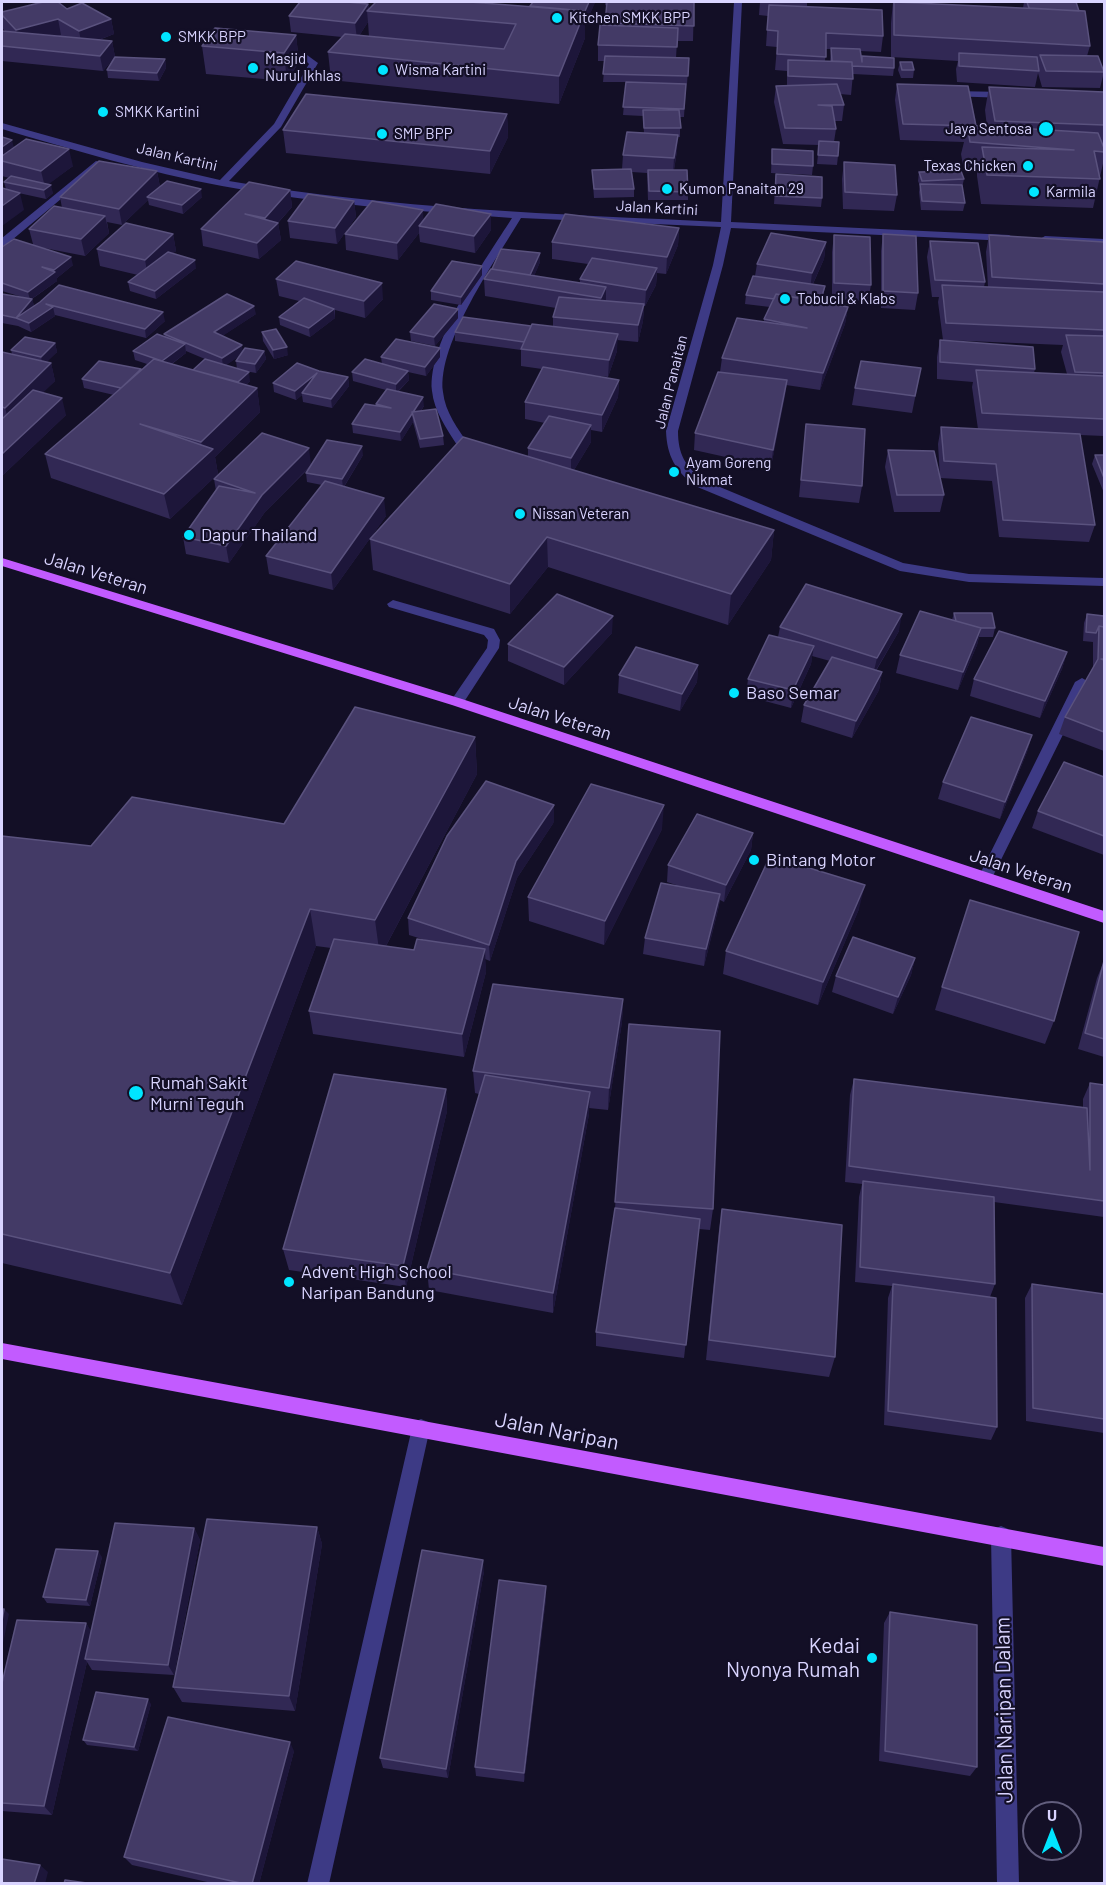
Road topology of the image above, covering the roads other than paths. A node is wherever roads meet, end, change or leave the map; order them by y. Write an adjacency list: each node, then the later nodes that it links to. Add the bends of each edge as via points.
1 (738, 2): 9 (street, Jalan Panaitan)
2 (275, 55): 7 (street, via 307,58 314,63 278,125)
3 (945, 93): 4 (street)
4 (1013, 96)
5 (2, 126): 6 (street, Jalan Kartini)
6 (106, 156): 7 (street, Jalan Kartini); 13 (street)
7 (222, 183): 8 (street, Jalan Kartini, via 326,200)
8 (518, 215): 9 (street, Jalan Kartini); 14 (street, via 442,354 436,383 444,415)
9 (726, 226): 10 (street, Jalan Kartini); 16 (street, Jalan Panaitan, via 672,430 672,445 680,469 699,483 900,567 969,578)
10 (1022, 238)
11 (1034, 239): 12 (street)
12 (1104, 242)
13 (2, 243)
14 (463, 445)
15 (2, 562): 19 (main road, Jalan Veteran)
16 (1104, 582)
17 (393, 604): 19 (street, via 489,633 494,640 493,648)
18 (1082, 682): 20 (street)
19 (457, 702): 20 (main road, Jalan Veteran)
20 (985, 878): 21 (main road, Jalan Veteran)
21 (1104, 917)
22 (2, 1351): 23 (main road, Jalan Naripan)
23 (421, 1428): 24 (main road, Jalan Naripan); 26 (street)
24 (1001, 1536): 25 (main road, Jalan Naripan); 27 (street, Jalan Naripan Dalam)
25 (1104, 1557)
26 (318, 1884)
27 (1008, 1884)

